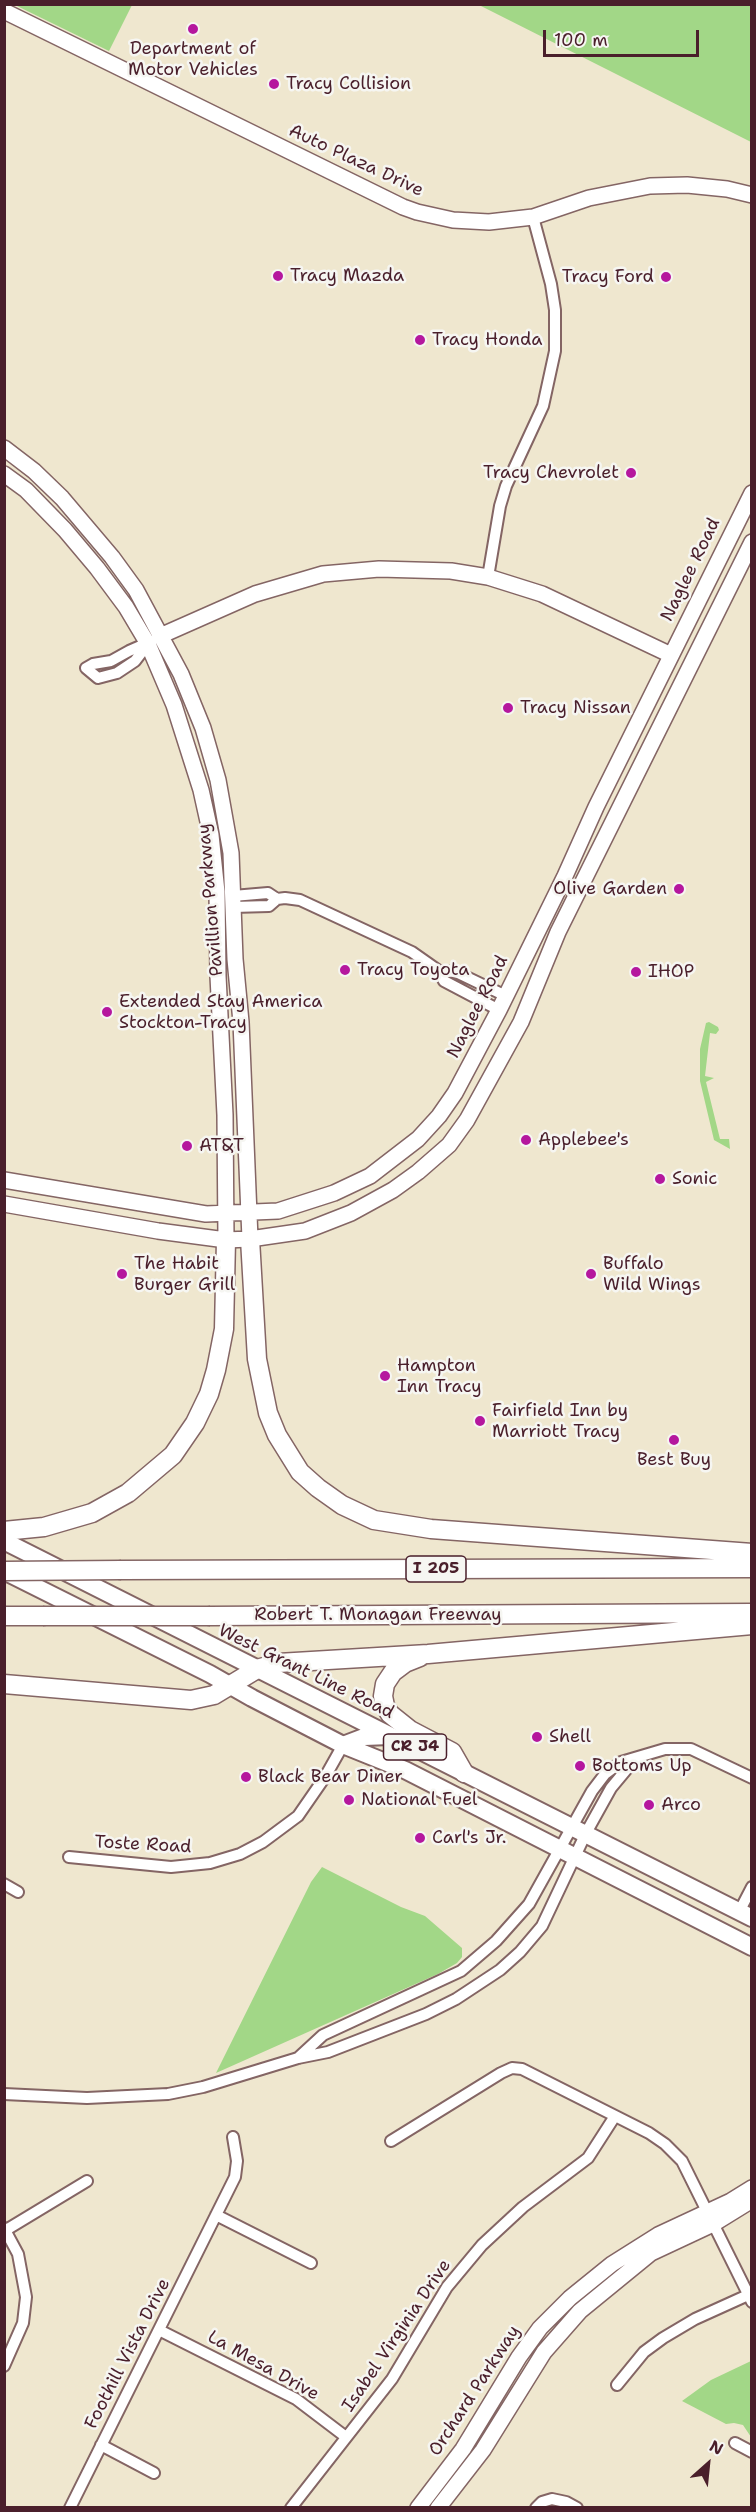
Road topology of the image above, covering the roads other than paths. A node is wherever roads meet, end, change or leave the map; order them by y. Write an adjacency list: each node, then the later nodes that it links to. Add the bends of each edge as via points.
1 (4, 11): 3 (main road, Auto Plaza Drive, via 402,207 453,220 489,222)
2 (752, 195): 3 (main road, Auto Plaza Drive, via 727,189 650,186 589,198)
3 (533, 217): 8 (street, via 551,284 555,351 543,406 500,506)
4 (4, 448): 9 (main road, Pavillion Parkway, via 34,471 87,525 136,590)
5 (4, 474): 9 (main road, Pavillion Parkway, via 26,490 65,530)
6 (752, 493): 10 (main road, Naglee Road)
7 (752, 542): 18 (main road, via 558,932 521,1022 467,1120 448,1145 393,1190 351,1213 305,1231)
8 (488, 577): 9 (main road, via 403,570 323,574 255,594); 10 (main road, via 542,594)
9 (154, 640): 9 (street, via 111,661 86,668 98,678 117,673 135,661); 11 (main road, Pavillion Parkway, via 181,674 203,728 218,780 231,853); 17 (main road, Pavillion Parkway, via 201,790 211,835 217,892)
10 (671, 655): 13 (main road, Naglee Road)
11 (233, 902): 12 (street, via 269,906 277,899 300,900 412,952); 16 (main road, Pavillion Parkway)
12 (439, 971): 13 (street, via 456,972); 13 (street, via 444,981)
13 (502, 1003): 16 (main road, Naglee Road, via 455,1093 418,1139 361,1180 307,1203)
14 (4, 1180): 17 (main road, Naglee Road, via 206,1214)
15 (4, 1204): 19 (main road)
16 (249, 1213): 17 (main road, Naglee Road); 18 (main road, Pavillion Parkway)
17 (226, 1214): 19 (main road, Pavillion Parkway)
18 (250, 1239): 19 (main road); 22 (highway, via 257,1359 268,1413 300,1472 342,1505 374,1520 414,1527)
19 (226, 1240): 20 (highway, via 221,1348 209,1394 173,1455 128,1493 85,1516 44,1527)
20 (4, 1531)
21 (4, 1541): 29 (main road, West Grant Line Road / CR J4)
22 (752, 1552)
23 (752, 1568): 24 (highway, I 205, bridge)
24 (4, 1571): 31 (main road, CR J4)
25 (752, 1613): 26 (highway, Robert T. Monagan Freeway, bridge)
26 (4, 1616)
27 (752, 1625): 28 (highway)
28 (428, 1654): 29 (highway, via 317,1659); 35 (highway, via 393,1672 385,1684 385,1706 410,1730 453,1752)
29 (257, 1669): 31 (highway); 32 (main road, West Grant Line Road / CR J4)
30 (4, 1684): 31 (highway, via 185,1700 214,1695)
31 (230, 1685): 33 (main road, CR J4)
32 (391, 1736): 33 (main road, via 364,1737); 35 (main road, West Grant Line Road / CR J4)
33 (343, 1745): 38 (main road, CR J4, via 405,1770); 40 (street, Toste Road, via 298,1816 240,1854 210,1863 171,1867)
34 (636, 1758): 36 (street, via 665,1749 691,1749); 37 (street); 37 (street, via 621,1762 605,1774 592,1791)
35 (464, 1773): 37 (main road, West Grant Line Road / CR J4)
36 (752, 1779)
37 (579, 1830): 38 (street); 39 (street); 44 (main road, West Grant Line Road / CR J4)
38 (559, 1848): 39 (main road, CR J4); 46 (street, via 518,1918 461,1971 323,2036)
39 (576, 1856): 45 (main road, CR J4); 46 (street, via 542,1926 500,1970 426,2014 328,2052)
40 (69, 1857)
41 (4, 1884): 43 (street)
42 (752, 1887): 44 (street)
43 (18, 1892)
44 (745, 1916)
45 (752, 1947)
46 (298, 2058): 47 (street, via 168,2094)
47 (4, 2094)
48 (615, 2116): 50 (street, via 522,2069 512,2068); 55 (street, via 649,2133 682,2161); 62 (street, Isabel Virginia Drive, via 588,2158 523,2207 482,2245 447,2287 392,2379)
49 (233, 2137): 54 (street, Foothill Vista Drive, via 235,2177)
50 (391, 2141)
51 (87, 2181): 56 (street)
52 (752, 2188): 55 (main road, Orchard Parkway)
53 (752, 2200): 55 (main road, Orchard Parkway)
54 (216, 2215): 57 (street); 59 (street, Foothill Vista Drive)
55 (711, 2218): 58 (street); 69 (main road, Orchard Parkway, via 658,2235 612,2264 570,2298 540,2328 519,2357 463,2449); 70 (main road, Orchard Parkway, via 651,2253 580,2311 544,2352 494,2435)
56 (5, 2229): 60 (street, via 18,2254 26,2297 23,2323)
57 (311, 2263)
58 (750, 2299): 61 (street, via 695,2319 663,2338 637,2360)
59 (159, 2330): 62 (street, La Mesa Drive, via 296,2399); 64 (street, Foothill Vista Drive)
60 (4, 2366)
61 (617, 2385)
62 (346, 2437): 68 (street, Isabel Virginia Drive)
63 (735, 2443): 65 (street)
64 (101, 2445): 66 (street); 67 (street, Foothill Vista Drive)
65 (752, 2452)
66 (154, 2473)
67 (70, 2508)
68 (291, 2508)
69 (418, 2508)
70 (438, 2508)
71 (536, 2508): 72 (street, via 552,2499)
72 (577, 2508)

